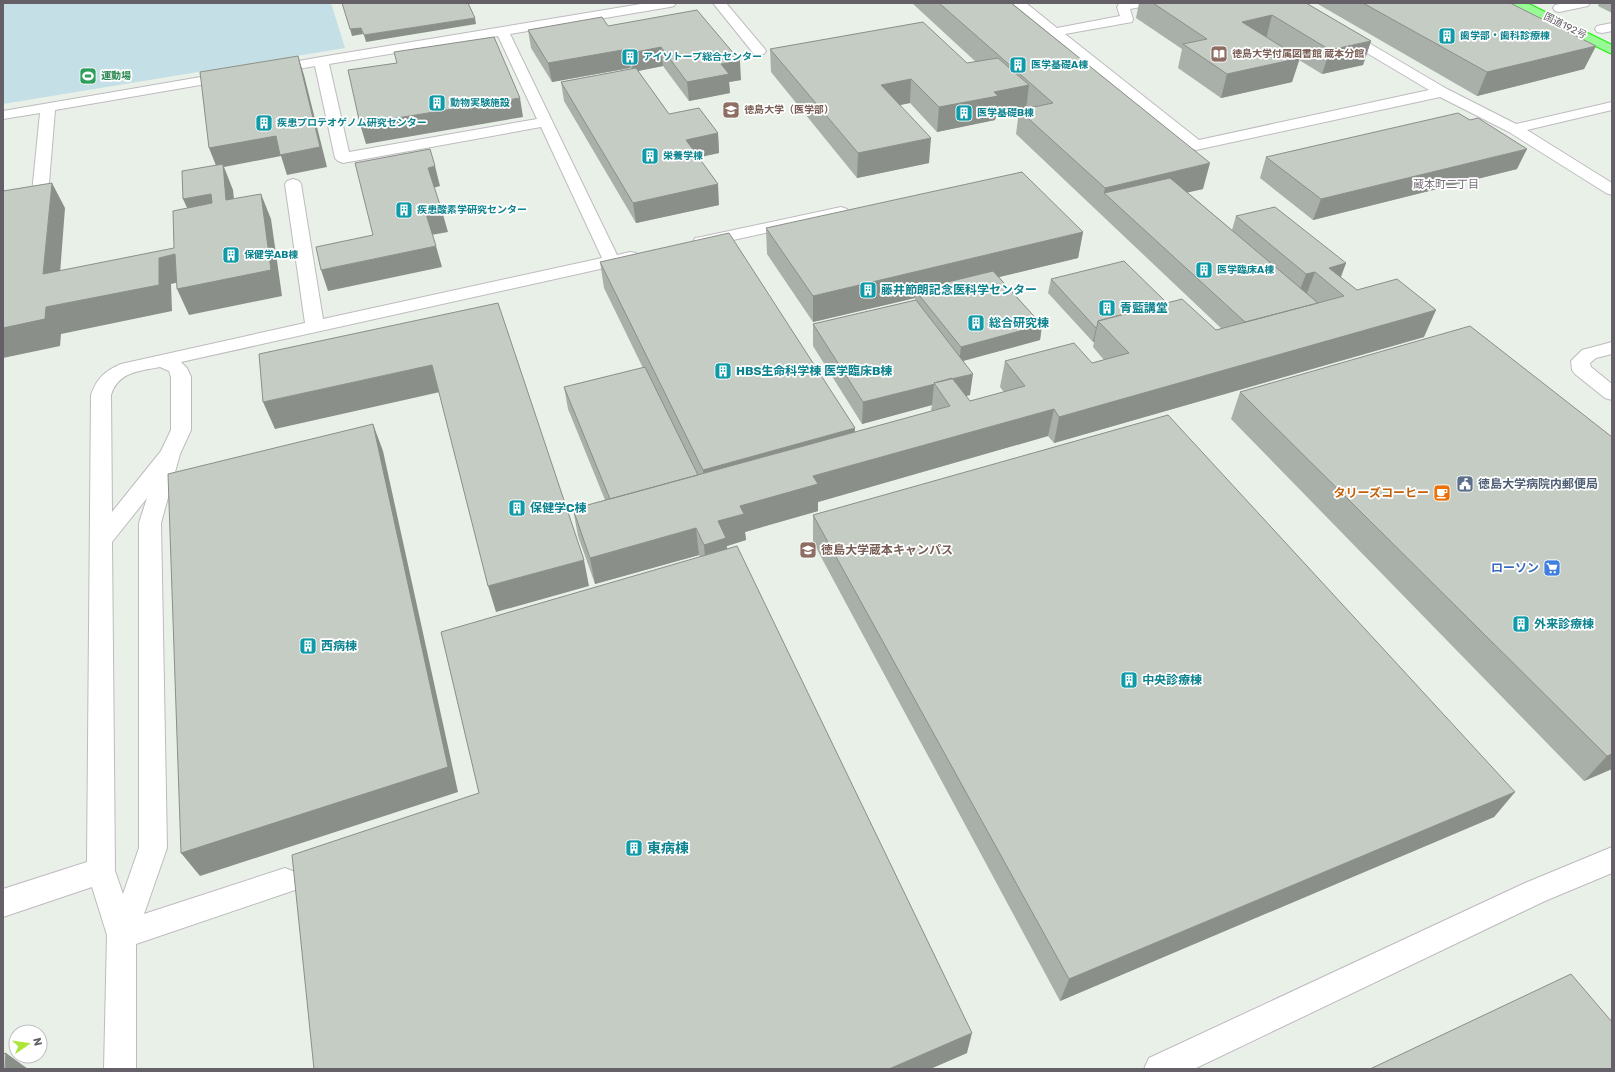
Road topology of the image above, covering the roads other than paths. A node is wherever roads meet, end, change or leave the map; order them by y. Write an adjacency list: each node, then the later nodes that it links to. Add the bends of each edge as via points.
1 (670, 3): 10 (lane)
2 (719, 3): 13 (lane)
3 (1018, 3): 11 (lane)
4 (1142, 3): 11 (lane, via 1123,7 1127,19)
5 (1292, 3): 17 (lane)
6 (1518, 3): 12 (highway, 国道192号)
7 (1584, 3): 8 (lane)
8 (1554, 5): 9 (highway, 国道192号)
9 (1609, 30)
10 (502, 31): 14 (lane); 21 (lane)
11 (1055, 32): 17 (lane, via 1196,145)
12 (1612, 50)
13 (759, 51)
14 (321, 61): 15 (lane); 21 (lane, via 343,158)
15 (259, 72)
16 (243, 74): 19 (lane)
17 (1442, 92): 22 (lane)
18 (1612, 106): 22 (lane)
19 (48, 107): 20 (lane); 26 (lane, via 40,195)
20 (3, 115)
21 (546, 122): 29 (lane)
22 (1514, 130): 24 (lane)
23 (294, 184): 30 (lane)
24 (1612, 190)
25 (860, 208): 27 (lane)
26 (3, 211)
27 (682, 246)
28 (643, 254): 29 (lane)
29 (612, 261): 30 (lane)
30 (315, 327): 32 (lane)
31 (1612, 348): 33 (lane, via 1589,354 1580,361 1582,370)
32 (160, 362): 34 (lane, via 177,368 181,377 181,430); 35 (lane, via 128,368 113,374 105,383 101,395)
33 (1612, 394)
34 (170, 454): 35 (lane); 40 (lane, via 150,523 153,848)
35 (102, 539): 37 (lane)
36 (1612, 860): 42 (lane, via 1535,892)
37 (101, 871): 39 (lane); 40 (lane)
38 (285, 881): 40 (lane)
39 (3, 903)
40 (122, 935): 41 (lane)
41 (120, 1069)
42 (1160, 1069)

